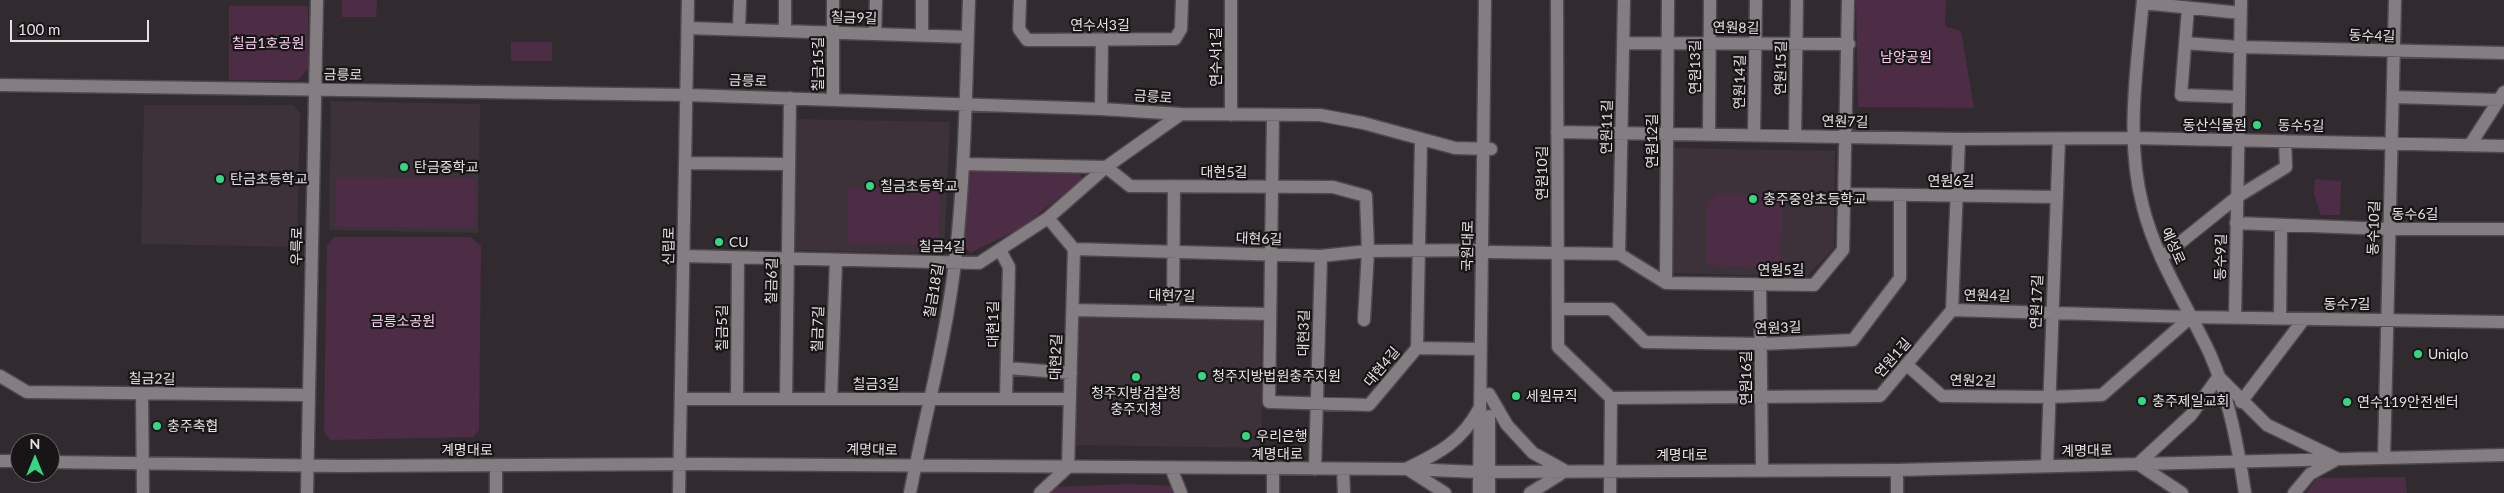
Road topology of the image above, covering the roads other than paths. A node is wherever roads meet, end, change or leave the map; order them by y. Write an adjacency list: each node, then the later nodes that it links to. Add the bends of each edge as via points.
1 (317, 0): 44 (street, 우륵로)
2 (688, 0): 25 (street, 신립로)
3 (740, 0): 26 (street)
4 (785, 0): 27 (street)
5 (834, 0): 28 (street, 칠금15길)
6 (876, 0): 29 (street)
7 (922, 0): 30 (street)
8 (968, 0): 31 (street, 칠금18길)
9 (1020, 0): 32 (street, 연수서3길, via 1019,29 1027,40)
10 (1182, 0): 32 (street, 연수서3길, via 1181,29 1175,39)
11 (1232, 0): 54 (street, 연수서1길)
12 (1484, 0): 72 (street, 국원대로)
13 (1492, 0): 72 (street, 국원대로)
14 (1557, 0): 56 (street, 연원10길)
15 (1624, 0): 34 (street, 연원11길)
16 (1668, 0): 33 (street, 연원12길)
17 (1710, 0): 35 (street, 연원13길)
18 (1756, 0): 36 (street, 연원14길)
19 (1797, 0): 38 (street, 연원15길)
20 (1848, 0): 39 (street, 연원5길)
21 (2395, 0): 41 (street, 동수10길)
22 (2143, 2): 24 (street); 63 (street, 예성로)
23 (2241, 6): 24 (street); 40 (street, 동수9길)
24 (2188, 8): 37 (street)
25 (688, 28): 26 (street, 칠금9길); 45 (street, 신립로)
26 (739, 29): 27 (street, 칠금9길)
27 (785, 31): 28 (street, 칠금9길)
28 (833, 33): 29 (street, 칠금9길); 50 (street, 칠금15길)
29 (875, 34): 30 (street, 칠금9길)
30 (922, 35): 31 (street, 칠금9길)
31 (967, 37): 51 (street, 칠금18길)
32 (1102, 40): 52 (street)
33 (1668, 42): 34 (street, 연원8길); 35 (street, 연원8길); 58 (street, 연원12길)
34 (1624, 43): 57 (street, 연원11길)
35 (1710, 43): 36 (street, 연원8길); 59 (street, 연원13길)
36 (1756, 43): 38 (street, 연원8길); 60 (street, 연원14길)
37 (2185, 43): 40 (street); 47 (street, via 2180,95)
38 (1797, 44): 39 (street, 연원8길); 61 (street, 연원15길)
39 (1849, 44): 62 (street, 연원5길)
40 (2240, 47): 41 (street, 동수4길); 47 (street, 동수9길)
41 (2394, 52): 42 (street, 동수4길); 48 (street, 동수10길)
42 (2504, 53)
43 (0, 85): 44 (street, 금릉로)
44 (315, 90): 45 (street, 금릉로); 130 (street, 우륵로)
45 (686, 95): 49 (street, 금릉로); 73 (street, 신립로)
46 (2501, 96): 48 (street); 70 (street)
47 (2239, 97): 67 (street, 동수9길)
48 (2393, 97): 69 (street, 동수10길)
49 (790, 98): 50 (street, 금릉로); 74 (street, 칠금6길)
50 (833, 99): 51 (street, 금릉로)
51 (965, 104): 52 (street, 금릉로); 75 (street, 칠금18길)
52 (1101, 109): 53 (street, 금릉로)
53 (1181, 114): 54 (street, 금릉로); 76 (street, 칠금4길)
54 (1231, 115): 55 (street, 금릉로)
55 (1273, 115): 66 (street, 금릉로, via 1320,114); 78 (street, 대현4길)
56 (1557, 132): 57 (street, 연원7길); 96 (street, 연원10길)
57 (1622, 133): 58 (street, 연원7길); 97 (street, 연원11길)
58 (1667, 133): 59 (street, 연원7길); 105 (street, 연원12길)
59 (1709, 134): 60 (street, 연원7길)
60 (1754, 135): 61 (street, 연원7길)
61 (1795, 136): 62 (street, 연원7길)
62 (1846, 137): 64 (street, 연원7길); 79 (street, 연원5길)
63 (2132, 138): 65 (street, 연원7길); 67 (street, 동수5길); 101 (street, 예성로, via 2142,206)
64 (1959, 139): 65 (street, 연원7길); 81 (street)
65 (2059, 139): 82 (street, 연원17길)
66 (1421, 140): 72 (street, 금릉로, via 1455,148); 93 (street, 대현4길)
67 (2238, 140): 68 (street, 동수5길); 83 (street, 동수9길)
68 (2285, 141): 69 (street, 동수5길); 83 (street, via 2286,167)
69 (2391, 144): 70 (street, 동수5길); 88 (street, 동수10길)
70 (2470, 145): 71 (street, 동수5길)
71 (2504, 146)
72 (1488, 149): 94 (street, 국원대로)
73 (685, 163): 74 (street); 98 (street, 신립로)
74 (789, 164): 102 (street, 칠금6길)
75 (964, 164): 76 (street); 104 (street, 칠금18길)
76 (1106, 167): 77 (street, 대현5길, via 1130,186); 84 (street, 칠금4길)
77 (1174, 186): 78 (street, 대현5길); 92 (street)
78 (1272, 187): 91 (street, 대현5길, via 1333,187 1366,196); 95 (street, 대현4길)
79 (1845, 194): 80 (street, 연원6길); 106 (street, 연원5길, via 1843,250 1814,285)
80 (1900, 196): 81 (street, 연원6길); 120 (street, 연원3길, via 1900,278 1853,340)
81 (1956, 196): 82 (street, 연원6길); 109 (street)
82 (2057, 197): 111 (street, 연원17길)
83 (2237, 197): 85 (street, 동수9길); 101 (street)
84 (1048, 218): 89 (street); 90 (street, 칠금4길)
85 (2236, 222): 86 (street, 동수6길); 115 (street, 동수9길)
86 (2281, 224): 88 (street, 동수6길); 114 (street)
87 (2504, 229): 88 (street, 동수6길)
88 (2388, 230): 116 (street, 동수10길)
89 (1074, 249): 92 (street, 대현6길); 108 (street, 대현2길)
90 (1000, 250): 104 (street, 칠금4길, via 979,263); 124 (street, 대현1길, via 1009,267)
91 (1368, 251): 93 (street, 대현6길); 99 (street, 대현6길); 117 (street, 대현5길)
92 (1173, 252): 95 (street, 대현6길); 110 (street)
93 (1420, 252): 94 (street, 대현6길); 121 (street, 대현4길)
94 (1487, 252): 96 (street); 122 (street, 국원대로); 129 (street, 국원대로)
95 (1271, 254): 99 (street, 대현6길); 112 (street, 대현4길)
96 (1558, 254): 97 (street); 107 (street, 연원10길)
97 (1619, 254): 105 (street, 연원5길)
98 (684, 256): 100 (street, 칠금4길); 134 (street, 신립로)
99 (1320, 256): 143 (street, 대현3길)
100 (738, 258): 102 (street, 칠금4길); 135 (street, 칠금5길)
101 (2161, 258): 113 (street, 예성로)
102 (788, 259): 103 (street, 칠금4길); 136 (street, 칠금6길)
103 (836, 260): 104 (street, 칠금4길); 137 (street, 칠금7길)
104 (955, 263): 138 (street, 칠금18길)
105 (1666, 283): 106 (street, 연원5길)
106 (1760, 286): 120 (street, 연원16길)
107 (1558, 309): 120 (street, 연원3길, via 1611,309 1645,342); 133 (street, 연원10길, via 1558,347)
108 (1073, 310): 110 (street, 대현7길); 125 (street, 대현2길)
109 (1952, 310): 111 (street, 연원4길); 123 (street, 연원1길)
110 (1174, 311): 112 (street, 대현7길)
111 (2052, 313): 113 (street, 연원4길); 132 (street, 연원17길)
112 (1270, 314): 143 (street, 대현4길, via 1269,402)
113 (2191, 317): 115 (street, 동수7길); 127 (street, 예성로); 132 (street, 연원2길, via 2102,395)
114 (2280, 317): 115 (street, 동수7길); 118 (street, 동수7길)
115 (2234, 318)
116 (2386, 319): 118 (street, 동수7길); 119 (street, 동수7길); 145 (street, 동수10길)
117 (1364, 320)
118 (2304, 320): 141 (street)
119 (2504, 322)
120 (1761, 344): 131 (street, 연원16길)
121 (1417, 348): 122 (street); 143 (street, 대현4길, via 1369,405)
122 (1481, 349): 142 (street, 국원대로)
123 (1907, 365): 131 (street, 연원1길, via 1880,396); 132 (street, 연원2길, via 1942,396)
124 (1008, 368): 125 (street); 139 (street, 대현1길)
125 (1071, 373): 140 (street, 대현2길)
126 (0, 376): 128 (street, 칠금2길, via 27,392)
127 (2219, 376): 141 (street); 148 (street, 예성로); 150 (street, via 2191,415)
128 (142, 394): 130 (street, 칠금2길); 149 (street)
129 (1489, 394): 165 (street, via 1507,426 1533,453); 166 (street, 국원대로)
130 (309, 395): 153 (street, 우륵로)
131 (1762, 397): 133 (street, 연원1길); 163 (street, 연원16길)
132 (2050, 397): 155 (street, 연원17길)
133 (1610, 398): 162 (street)
134 (681, 399): 135 (street, 칠금3길); 152 (street, 신립로)
135 (737, 399): 136 (street, 칠금3길)
136 (786, 399): 137 (street, 칠금3길)
137 (831, 399): 138 (street, 칠금3길)
138 (930, 399): 139 (street, 칠금3길); 154 (street, 칠금18길)
139 (1006, 399): 140 (street, 칠금3길)
140 (1070, 399): 156 (street, 대현2길)
141 (2241, 402): 146 (street, via 2267,425)
142 (1481, 404): 160 (street, via 1470,425 1442,452); 166 (street, 국원대로)
143 (1317, 405): 158 (street, 대현3길)
144 (2504, 455): 145 (street, 계명대로)
145 (2384, 458): 146 (street, 계명대로)
146 (2338, 459): 148 (street, 계명대로); 184 (street, via 2310,474)
147 (60, 462): 149 (street, 계명대로)
148 (2239, 462): 150 (street, 계명대로); 183 (street, 예성로)
149 (143, 464): 153 (street, 계명대로); 167 (street)
150 (2138, 464): 155 (street, 계명대로); 182 (street)
151 (496, 465): 152 (street, 계명대로); 153 (street, 계명대로); 169 (street)
152 (680, 465): 154 (street, 계명대로); 170 (street, 신립로)
153 (308, 466): 168 (street, 우륵로)
154 (915, 466): 156 (street, 계명대로); 171 (street, 칠금18길)
155 (2047, 466): 164 (street, 계명대로)
156 (1068, 467): 157 (street, 계명대로); 172 (street)
157 (1171, 468): 161 (street, 계명대로); 173 (street)
158 (1315, 469): 159 (street, 계명대로); 161 (street, 계명대로)
159 (1344, 469): 160 (street, 계명대로); 175 (street)
160 (1407, 469): 166 (street, 계명대로); 176 (street)
161 (1273, 470): 174 (street)
162 (1610, 470): 163 (street, 계명대로); 165 (street, 계명대로); 180 (street)
163 (1762, 470): 164 (street, 계명대로)
164 (1897, 470): 181 (street)
165 (1566, 471): 166 (street, 계명대로); 179 (street)
166 (1484, 472): 177 (street, 국원대로); 178 (street, 국원대로)
167 (143, 493)
168 (307, 493)
169 (496, 493)
170 (679, 493)
171 (910, 493)
172 (1040, 493)
173 (1181, 493)
174 (1273, 493)
175 (1344, 493)
176 (1445, 493)
177 (1479, 493)
178 (1489, 493)
179 (1530, 493)
180 (1610, 493)
181 (1897, 493)
182 (2182, 493)
183 (2245, 493)
184 (2294, 493)

